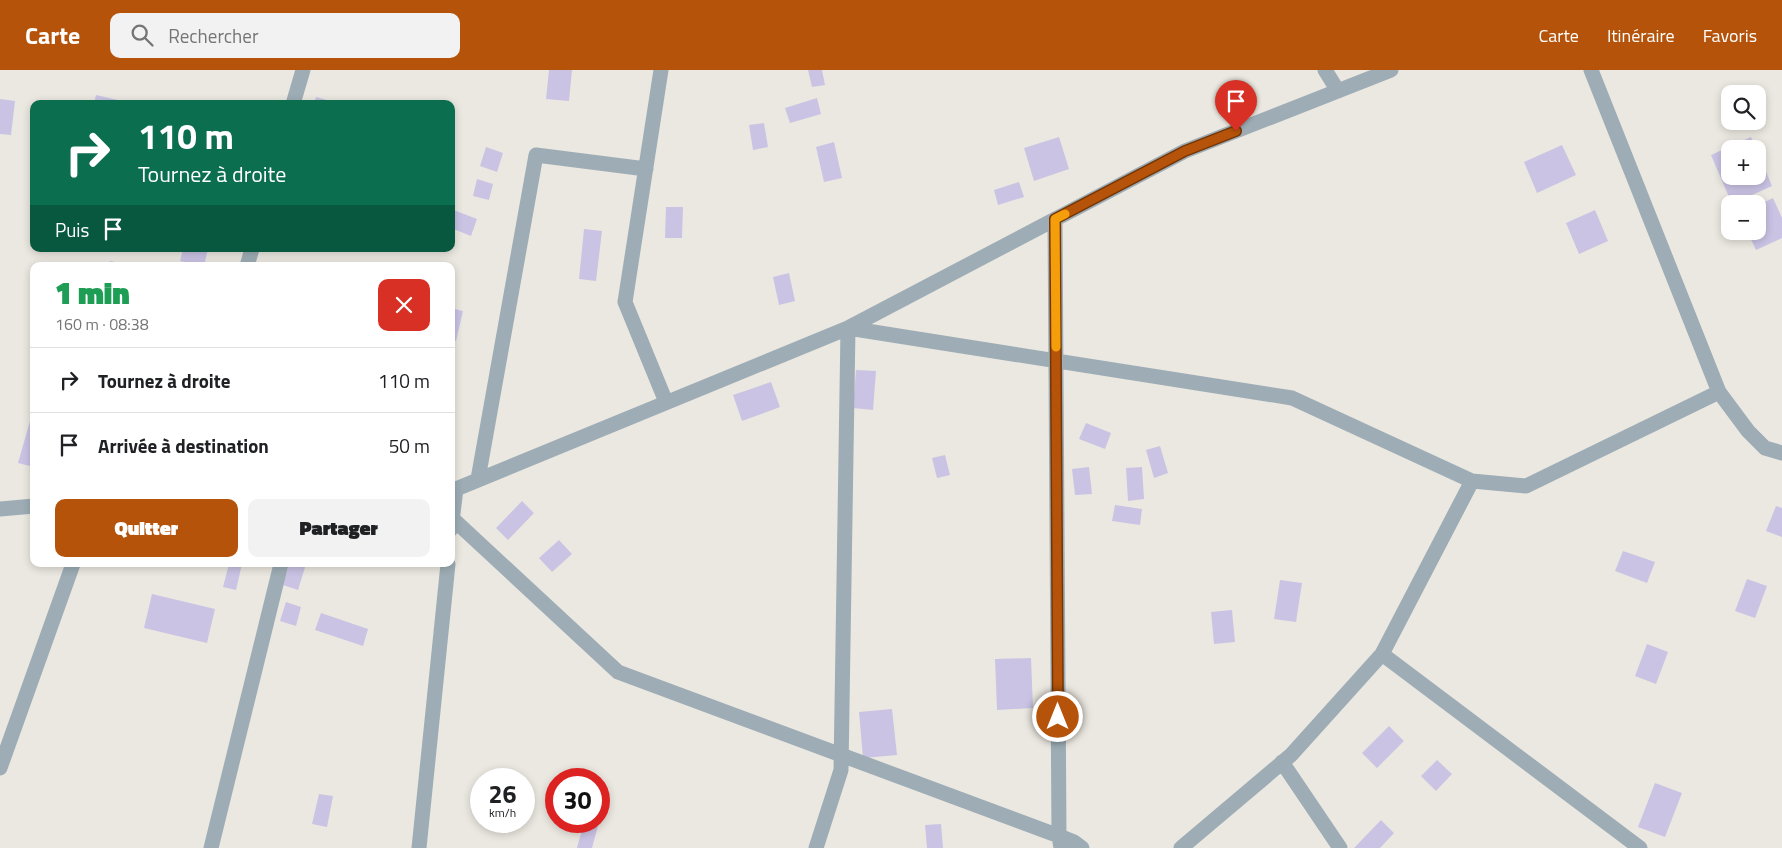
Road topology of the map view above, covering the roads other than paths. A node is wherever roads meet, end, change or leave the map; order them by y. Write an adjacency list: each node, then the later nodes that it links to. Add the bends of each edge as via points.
1 (303, 70): 7 (street)
2 (661, 70): 8 (street)
3 (1325, 70): 6 (street)
4 (1391, 70): 6 (street)
5 (1591, 70): 12 (street)
6 (1338, 91): 9 (street, via 1185,151)
7 (294, 100)
8 (646, 169): 13 (street, via 625,302); 15 (street, via 536,155)
9 (1055, 219): 10 (street); 11 (street)
10 (848, 328): 11 (street); 13 (street); 25 (street)
11 (1056, 360): 16 (street, via 1292,398); 28 (street)
12 (1719, 392): 14 (street, via 1765,448); 16 (street, via 1526,486)
13 (666, 402): 15 (street)
14 (1782, 453)
15 (478, 479): 17 (street)
16 (1472, 481): 24 (street)
17 (455, 488)
18 (30, 506): 19 (street)
19 (0, 509)
20 (455, 528): 25 (street, via 618,672)
21 (72, 567): 27 (street)
22 (280, 567): 29 (street)
23 (448, 567): 30 (street)
24 (1382, 654): 26 (street); 35 (street)
25 (841, 754): 28 (street); 31 (street, via 841,770)
26 (1282, 762): 33 (street); 34 (street)
27 (0, 768)
28 (1060, 842): 32 (street, via 1074,842)
29 (211, 848)
30 (419, 848)
31 (816, 848)
32 (1082, 848)
33 (1181, 848)
34 (1340, 848)
35 (1640, 848)

